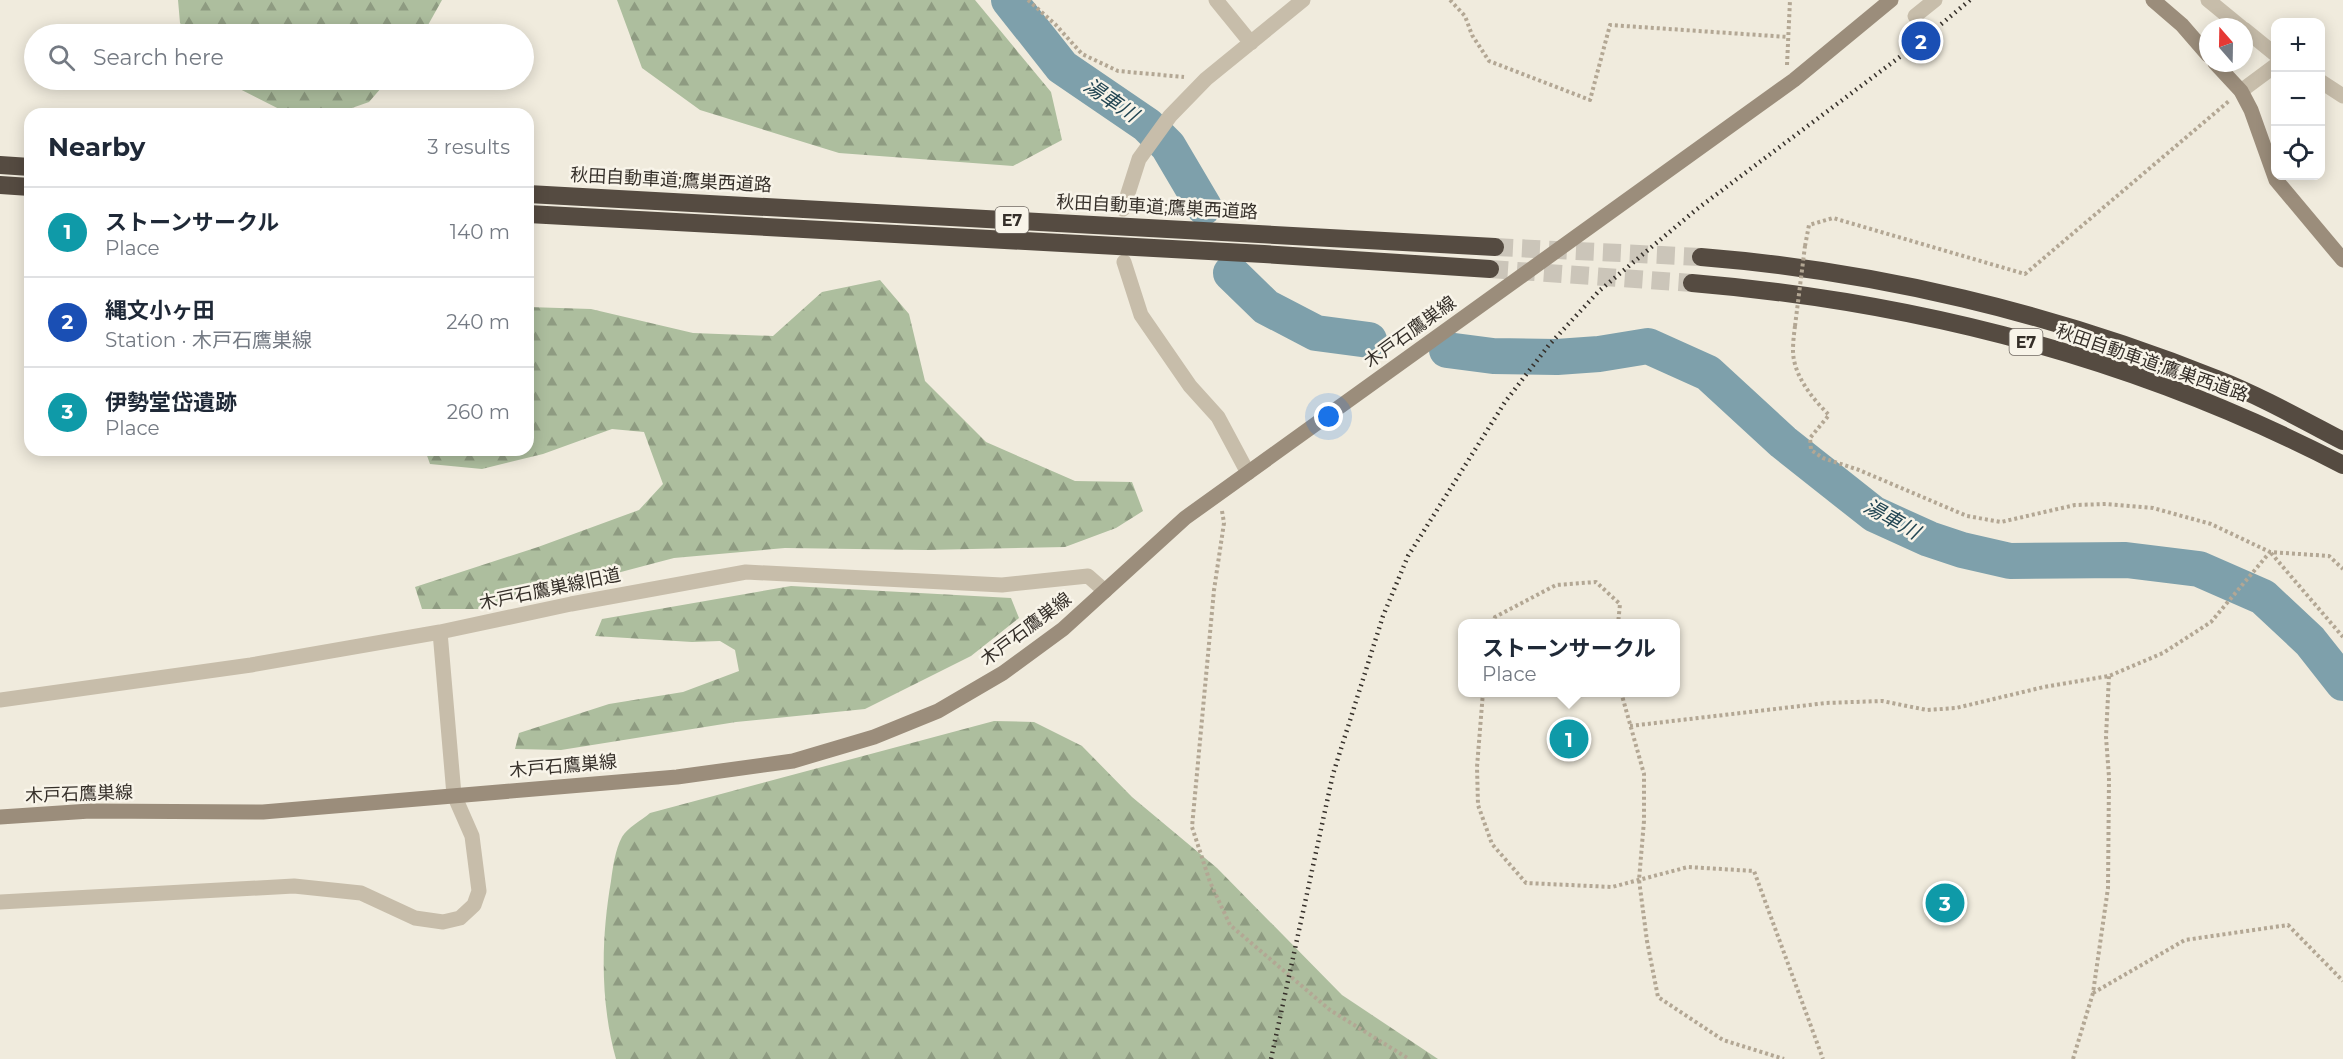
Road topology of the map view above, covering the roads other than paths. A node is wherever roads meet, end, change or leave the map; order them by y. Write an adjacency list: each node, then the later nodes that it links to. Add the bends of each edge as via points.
1 (1216, 0): 10 (street)
2 (1303, 0): 10 (street)
3 (1891, 0): 33 (main road, 木戸石鷹巣線, via 1794,80)
4 (1935, 0): 7 (street)
5 (2153, 0): 11 (main road)
6 (2208, 0): 8 (street)
7 (1915, 15)
8 (2230, 18)
9 (2253, 37): 12 (street)
10 (1251, 43): 23 (street, via 1206,79 1170,116 1139,159)
11 (2199, 45)
12 (2271, 51)
13 (2271, 69): 16 (street)
14 (2223, 72): 16 (main road)
15 (2325, 84): 17 (street)
16 (2241, 91): 27 (main road, via 2276,180)
17 (2343, 96)
18 (0, 165): 19 (highway)
19 (24, 166)
20 (0, 185): 21 (highway)
21 (24, 187)
22 (534, 194): 25 (highway, 秋田自動車道;鷹巣西道路 / E7)
23 (1123, 209)
24 (534, 214): 29 (highway, E7)
25 (1495, 247)
26 (1701, 257): 31 (highway, 秋田自動車道;鷹巣西道路 / E7, via 1848,276 2013,312 2136,349 2218,379)
27 (2343, 260)
28 (1124, 262): 33 (street, via 1141,315 1190,386 1218,417)
29 (1490, 269)
30 (1692, 283): 32 (highway, 秋田自動車道;鷹巣西道路 / E7, via 1810,295 1923,315 2092,360 2221,407)
31 (2343, 441)
32 (2343, 465)
33 (1248, 473): 34 (main road, 木戸石鷹巣線, via 1185,518)
34 (1105, 591): 35 (street, 木戸石鷹巣線旧道, via 1088,576 1002,585 746,572 571,603); 37 (main road, 木戸石鷹巣線, via 1063,629 1004,673 938,711 874,737 781,762 676,777)
35 (440, 632): 36 (street, 木戸石鷹巣線旧道, via 251,665); 37 (street)
36 (0, 700)
37 (454, 795): 38 (main road, 木戸石鷹巣線, via 263,813 90,811); 39 (street, via 472,836 479,891 474,905 460,918 443,922 415,918 361,893 294,886)
38 (0, 817)
39 (0, 902)

